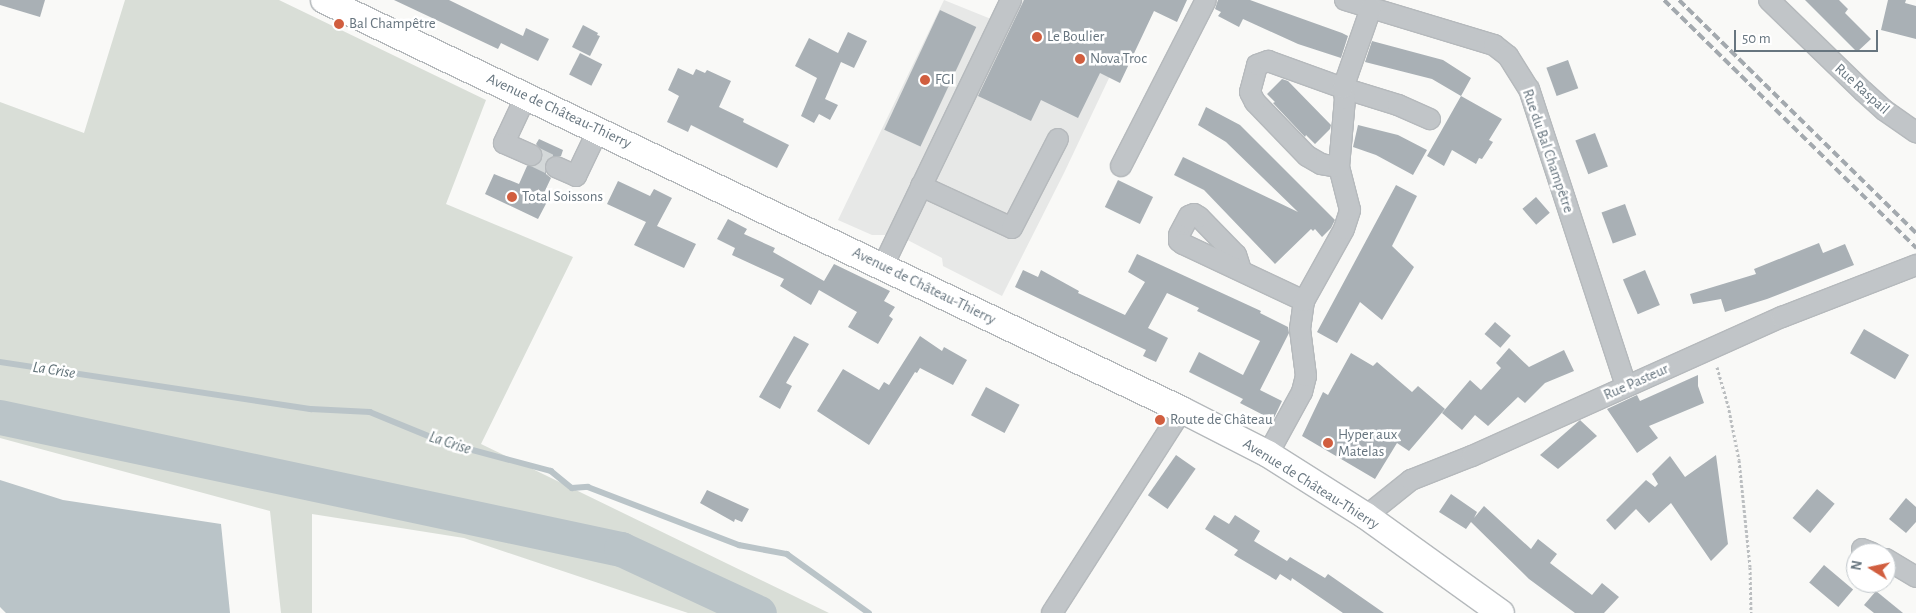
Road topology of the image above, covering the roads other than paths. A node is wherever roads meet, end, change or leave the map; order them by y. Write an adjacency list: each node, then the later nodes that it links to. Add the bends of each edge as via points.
1 (324, 0): 8 (main road, Avenue de Château-Thierry)
2 (1011, 0): 17 (street)
3 (1206, 0): 14 (street)
4 (1345, 0): 6 (street, Rue du Bal Champêtre)
5 (1769, 0): 11 (street, Rue Raspail, via 1884,110)
6 (1371, 8): 7 (street); 22 (street, Rue du Bal Champêtre, via 1494,45 1508,56 1529,89)
7 (1343, 88): 9 (street); 16 (street, via 1345,99); 16 (street, via 1268,61 1257,65 1250,92 1255,102 1307,156 1321,164)
8 (526, 96): 10 (main road, Avenue de Château-Thierry); 13 (street, via 504,143)
9 (1430, 119)
10 (598, 130): 15 (street, via 576,176); 19 (main road, Avenue de Château-Thierry)
11 (1916, 132)
12 (1058, 139): 17 (street, via 1012,228)
13 (531, 156)
14 (1121, 166)
15 (556, 167)
16 (1339, 167): 21 (street, via 1350,210 1344,229)
17 (921, 186): 19 (street)
18 (1916, 265): 22 (street, Rue Pasteur, via 1782,317)
19 (883, 266): 23 (main road, Avenue de Château-Thierry)
20 (1241, 270): 21 (street)
21 (1304, 301): 24 (street, via 1300,330 1306,376 1302,392)
22 (1626, 386): 25 (street, Rue Pasteur, via 1411,480)
23 (1182, 410): 24 (main road, Avenue de Château-Thierry); 28 (street)
24 (1268, 454): 25 (main road, Avenue de Château-Thierry)
25 (1366, 516): 29 (main road, Avenue de Château-Thierry)
26 (1896, 565): 27 (street)
27 (1916, 577)
28 (1052, 613)
29 (1501, 613)

